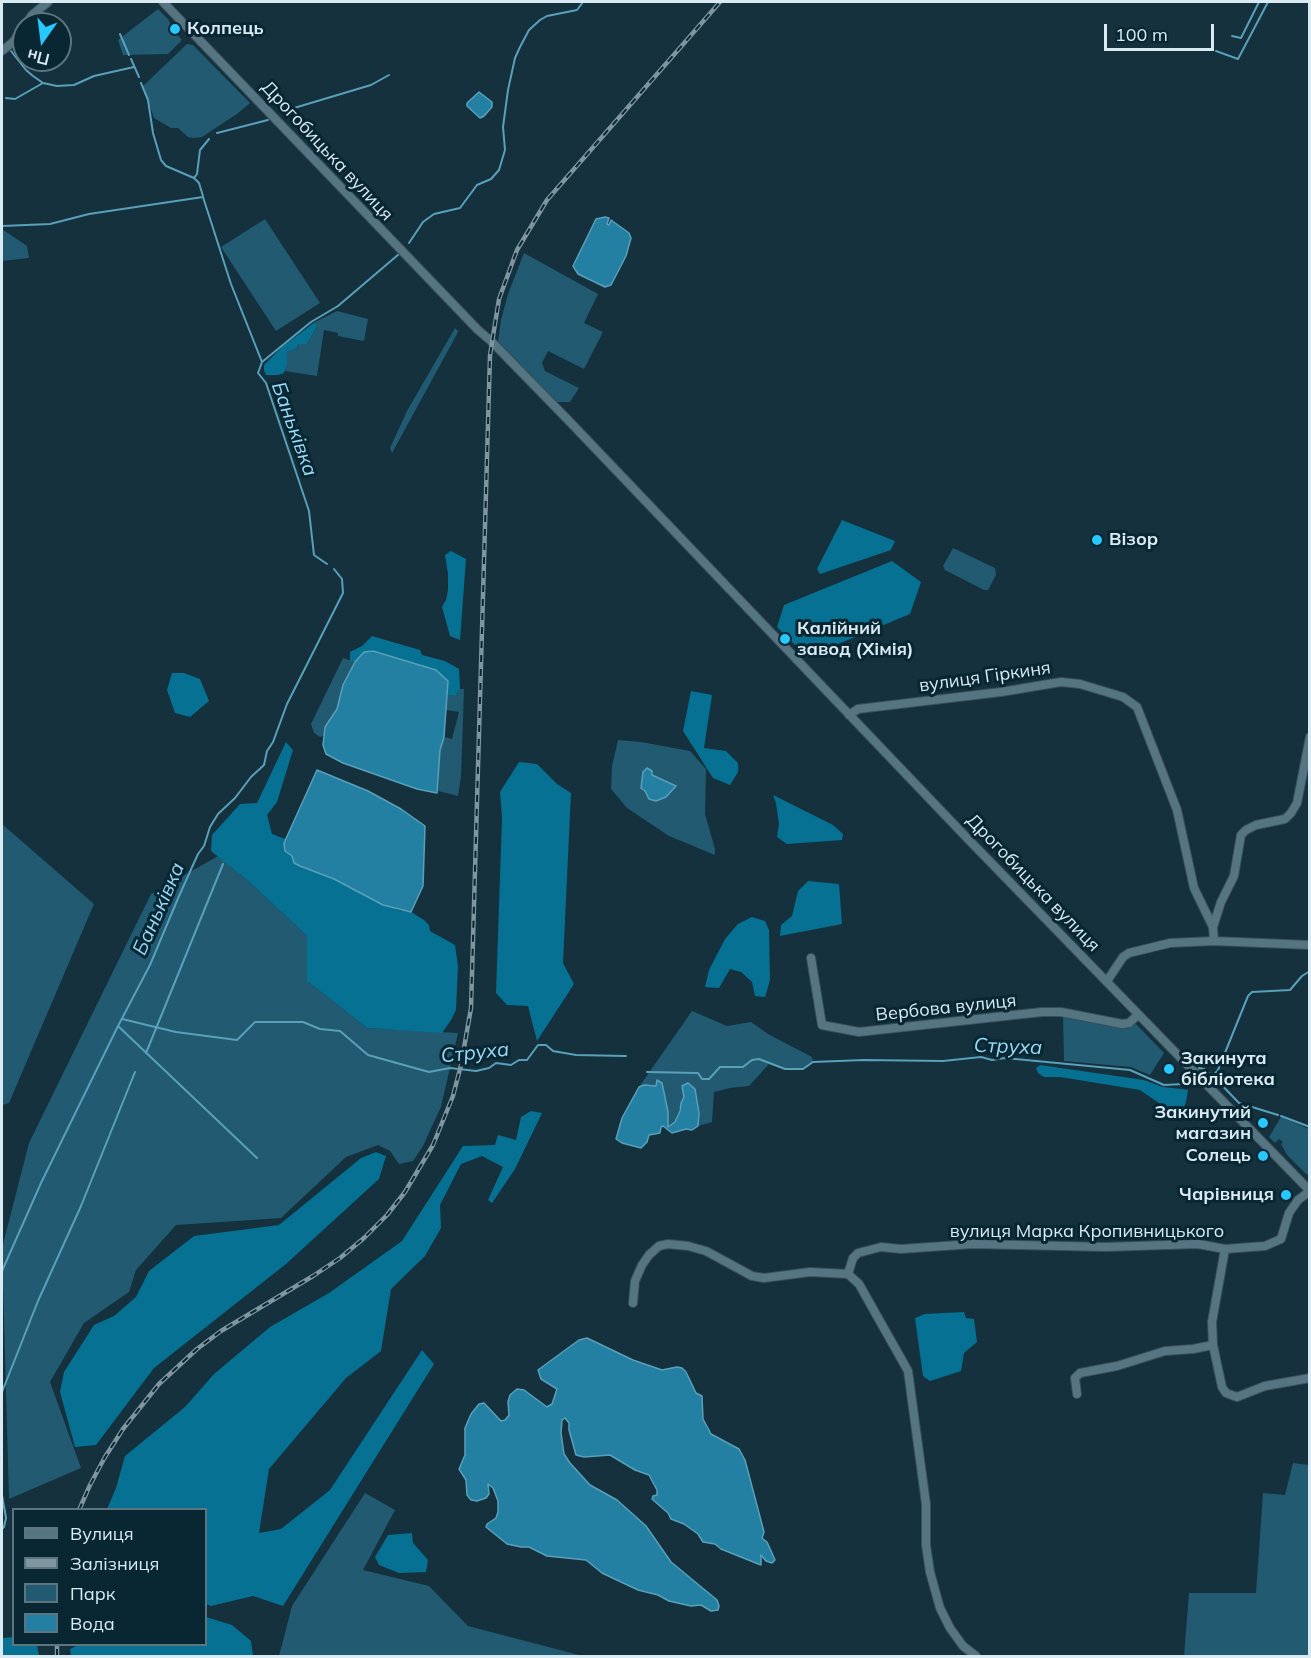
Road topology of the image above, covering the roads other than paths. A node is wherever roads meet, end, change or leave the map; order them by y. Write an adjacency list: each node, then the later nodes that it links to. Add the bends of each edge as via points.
1 (48, 2): 3 (street)
2 (163, 2): 4 (street, Дрогобицька вулиця)
3 (36, 12)
4 (849, 715): 6 (street, вулиця Гіркиня, via 858,709 1061,682 1080,684 1132,702 1177,810 1194,888); 10 (street, Дрогобицька вулиця)
5 (1310, 737): 6 (street, via 1292,813 1285,819 1256,825 1241,835 1234,876)
6 (1213, 927): 7 (street, вулиця Гіркиня)
7 (1214, 941): 8 (street); 10 (street, via 1170,943 1129,953)
8 (1310, 945)
9 (811, 958): 11 (street, Вербова вулиця, via 822,1025 859,1032 1042,1012 1122,1024)
10 (1107, 981): 11 (street, Дрогобицька вулиця)
11 (1138, 1015): 12 (street, Дрогобицька вулиця)
12 (1310, 1191): 13 (street, вулиця Марка Кропивницького, via 1289,1213 1281,1239 1266,1246)
13 (1225, 1249): 14 (street, вулиця Марка Кропивницького, via 1179,1244 973,1244 901,1250 881,1247 858,1253); 16 (street, via 1213,1313)
14 (848, 1274): 15 (street, via 810,1272 764,1278 752,1276 706,1251 668,1244 654,1250 642,1265 635,1281); 19 (street, via 859,1284 908,1371 926,1504 930,1572 950,1628)
15 (633, 1303)
16 (1213, 1345): 17 (street, via 1222,1387 1231,1396); 18 (street, via 1165,1351 1117,1366 1080,1372 1075,1378)
17 (1310, 1378)
18 (1077, 1394)
19 (976, 1656)

